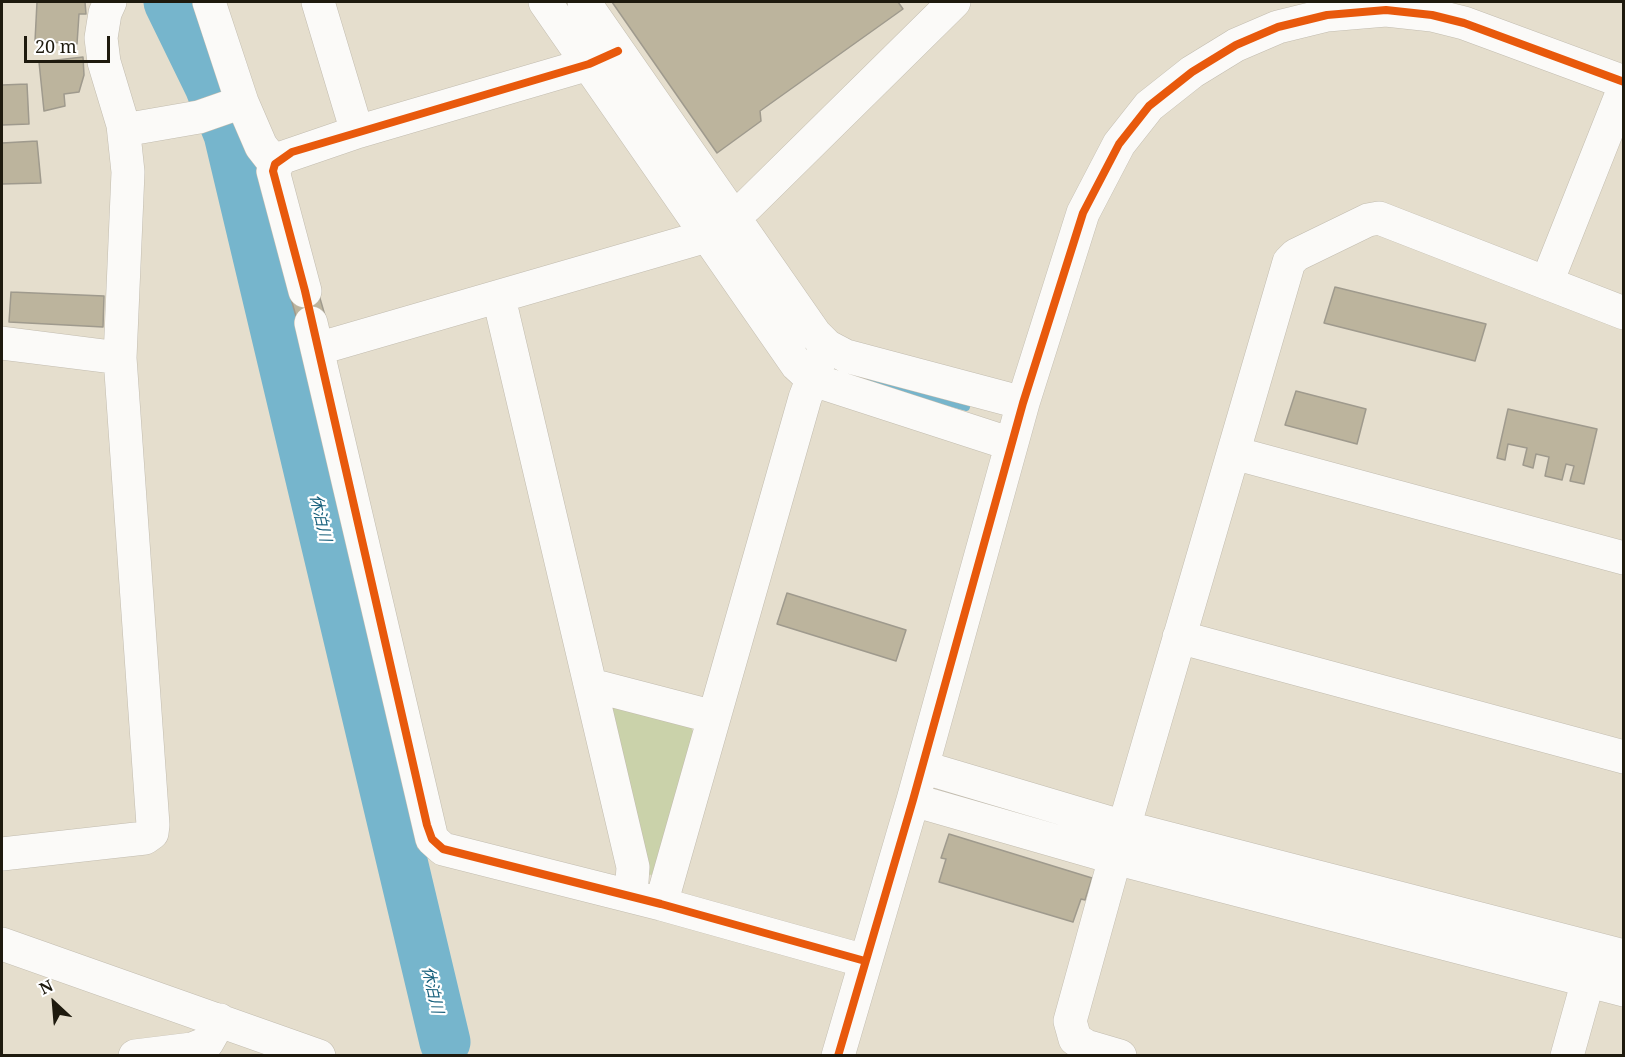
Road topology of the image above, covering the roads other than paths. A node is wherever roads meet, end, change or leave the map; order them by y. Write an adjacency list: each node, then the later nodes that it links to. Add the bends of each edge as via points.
1 (110, 2): 13 (street, via 101,38)
2 (209, 2): 12 (street)
3 (318, 2): 14 (street)
4 (545, 2): 9 (street)
5 (584, 2): 8 (street)
6 (954, 2): 16 (street, via 817,138)
7 (1303, 10): 10 (street, via 1386,10 1432,15); 25 (street, via 1192,72 1149,106 1119,144 1083,213)
8 (618, 51): 9 (street); 16 (street)
9 (589, 64): 14 (street); 16 (street)
10 (1623, 82)
11 (1623, 88): 17 (street)
12 (239, 104): 13 (street, via 199,117); 15 (street)
13 (124, 130): 23 (street, via 128,172)
14 (357, 132): 15 (street, via 292,152)
15 (275, 164): 18 (street, via 275,178)
16 (720, 226): 19 (street); 22 (street); 24 (street, via 797,365)
17 (1547, 282): 20 (street); 27 (street, via 1379,218 1296,255 1285,272)
18 (305, 291)
19 (499, 298): 30 (street); 38 (street, via 314,336 432,839 442,849)
20 (1623, 313)
21 (2, 343): 23 (street)
22 (827, 346): 24 (street); 25 (street, via 846,356)
23 (120, 358): 36 (street, via 152,833 145,838)
24 (811, 378): 26 (street); 31 (street)
25 (1023, 403): 26 (street)
26 (1011, 444): 33 (street)
27 (1234, 453): 28 (street); 29 (street)
28 (1623, 558)
29 (1179, 637): 32 (street); 35 (street)
30 (591, 685): 31 (street); 38 (street, via 633,867)
31 (714, 717): 38 (street)
32 (1623, 757)
33 (922, 767): 34 (street); 35 (street)
34 (913, 800): 37 (street); 41 (street)
35 (1124, 827): 37 (street); 40 (street)
36 (2, 854)
37 (1114, 858): 42 (street); 48 (street, via 1070,1021 1075,1039)
38 (646, 900): 41 (street)
39 (2, 944): 44 (street)
40 (1610, 952): 42 (street)
41 (865, 961): 47 (street)
42 (1588, 981): 43 (street); 49 (street)
43 (1623, 990)
44 (220, 1020): 45 (street, via 207,1043 200,1046); 46 (street)
45 (135, 1056)
46 (319, 1056)
47 (838, 1056)
48 (1120, 1056)
49 (1567, 1056)

